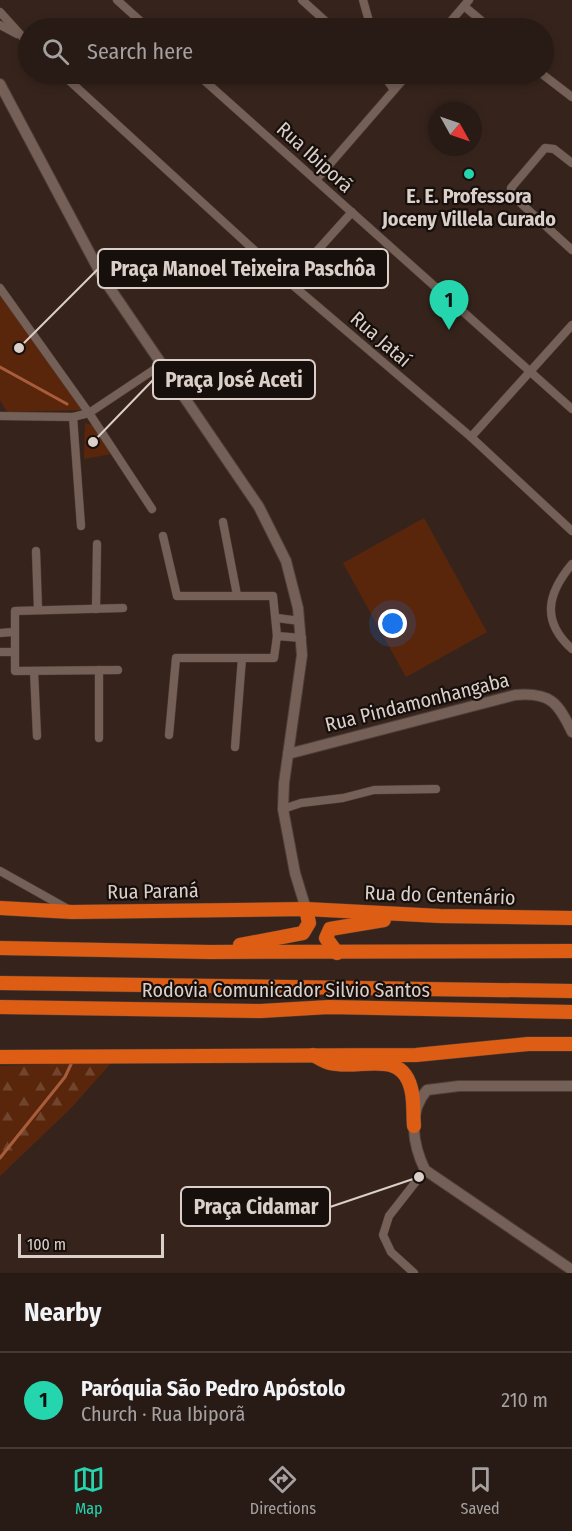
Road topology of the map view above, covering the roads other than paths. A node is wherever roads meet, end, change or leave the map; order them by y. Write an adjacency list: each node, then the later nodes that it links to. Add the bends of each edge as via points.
1 (117, 0): 6 (street)
2 (302, 0): 7 (street)
3 (363, 0): 8 (street)
4 (466, 3): 9 (street); 10 (street)
5 (0, 12): 12 (street)
6 (136, 18)
7 (322, 18)
8 (368, 18)
9 (453, 18)
10 (480, 18)
11 (0, 25): 13 (street)
12 (18, 33)
13 (18, 34)
14 (554, 83): 21 (street)
15 (0, 84): 29 (main road, via 104,278)
16 (73, 84): 26 (street, Rua Jataí)
17 (208, 84): 23 (street, Rua Ibiporã)
18 (390, 84): 20 (street)
19 (399, 84): 20 (street)
20 (394, 90): 23 (street)
21 (572, 97)
22 (572, 163): 25 (street, via 545,147 511,188 514,197)
23 (316, 180): 24 (street, Rua Ibiporã)
24 (352, 212): 26 (street); 30 (street, Rua Ibiporã)
25 (572, 250)
26 (289, 282): 35 (street, Rua Jataí)
27 (0, 288): 33 (street)
28 (572, 325): 30 (street)
29 (161, 365): 33 (street); 49 (main road, via 259,507 276,538 291,577)
30 (531, 370): 31 (street, Rua Ibiporã); 35 (street)
31 (572, 409)
32 (1, 413): 34 (street)
33 (89, 413): 34 (street); 36 (street)
34 (74, 417): 38 (street)
35 (471, 437): 39 (street, Rua Jataí)
36 (152, 509)
37 (223, 522): 44 (street)
38 (81, 526)
39 (572, 531)
40 (163, 536): 44 (street, via 177,596)
41 (97, 544): 47 (street)
42 (36, 551): 46 (street)
43 (572, 564): 54 (street, via 556,584 550,616 555,630)
44 (237, 595): 48 (street, via 273,596)
45 (123, 608): 47 (street)
46 (38, 609): 47 (street); 50 (street, via 15,611)
47 (96, 609)
48 (277, 618): 49 (street); 52 (street)
49 (300, 621): 53 (main road)
50 (14, 632): 51 (street); 56 (street)
51 (0, 633)
52 (277, 636): 53 (street); 57 (street, via 274,658)
53 (302, 638): 66 (main road)
54 (572, 649)
55 (0, 652): 56 (street)
56 (14, 652): 60 (street, via 15,671)
57 (242, 658): 62 (street, via 176,658); 65 (street)
58 (99, 670): 59 (street); 60 (street); 64 (street)
59 (118, 670)
60 (34, 671): 63 (street)
61 (572, 732): 66 (main road, Rua Pindamonhangaba, via 560,709 548,697 534,693)
62 (169, 735)
63 (37, 736)
64 (99, 738)
65 (236, 747)
66 (288, 754): 68 (main road)
67 (436, 789): 68 (street, via 374,790)
68 (283, 809): 71 (main road)
69 (0, 871): 72 (street)
70 (0, 908): 72 (highway, Rua Paraná)
71 (306, 909): 72 (highway, Rua Paraná); 73 (highway, Rua do Centenário); 76 (highway, via 307,928 290,938)
72 (72, 912)
73 (440, 916): 74 (highway, Rua do Centenário); 78 (highway, via 361,922 330,929 326,938)
74 (572, 918)
75 (0, 948): 76 (highway)
76 (187, 950): 78 (highway)
77 (572, 951): 78 (highway)
78 (338, 953)
79 (0, 983): 80 (highway, Rodovia Comunicador Silvio Santos)
80 (572, 991)
81 (0, 1007): 82 (highway, Rodovia Comunicador Silvio Santos)
82 (572, 1012)
83 (572, 1044): 84 (highway, via 528,1044 416,1055)
84 (311, 1054): 85 (highway); 87 (highway, via 330,1064 387,1063 398,1067 412,1092)
85 (0, 1057)
86 (572, 1086): 87 (main road, via 459,1086 427,1090 416,1108)
87 (414, 1126): 88 (main road, via 415,1144)
88 (425, 1170): 89 (main road); 90 (street, via 389,1216 383,1235 391,1252)
89 (572, 1270)
90 (414, 1273)

